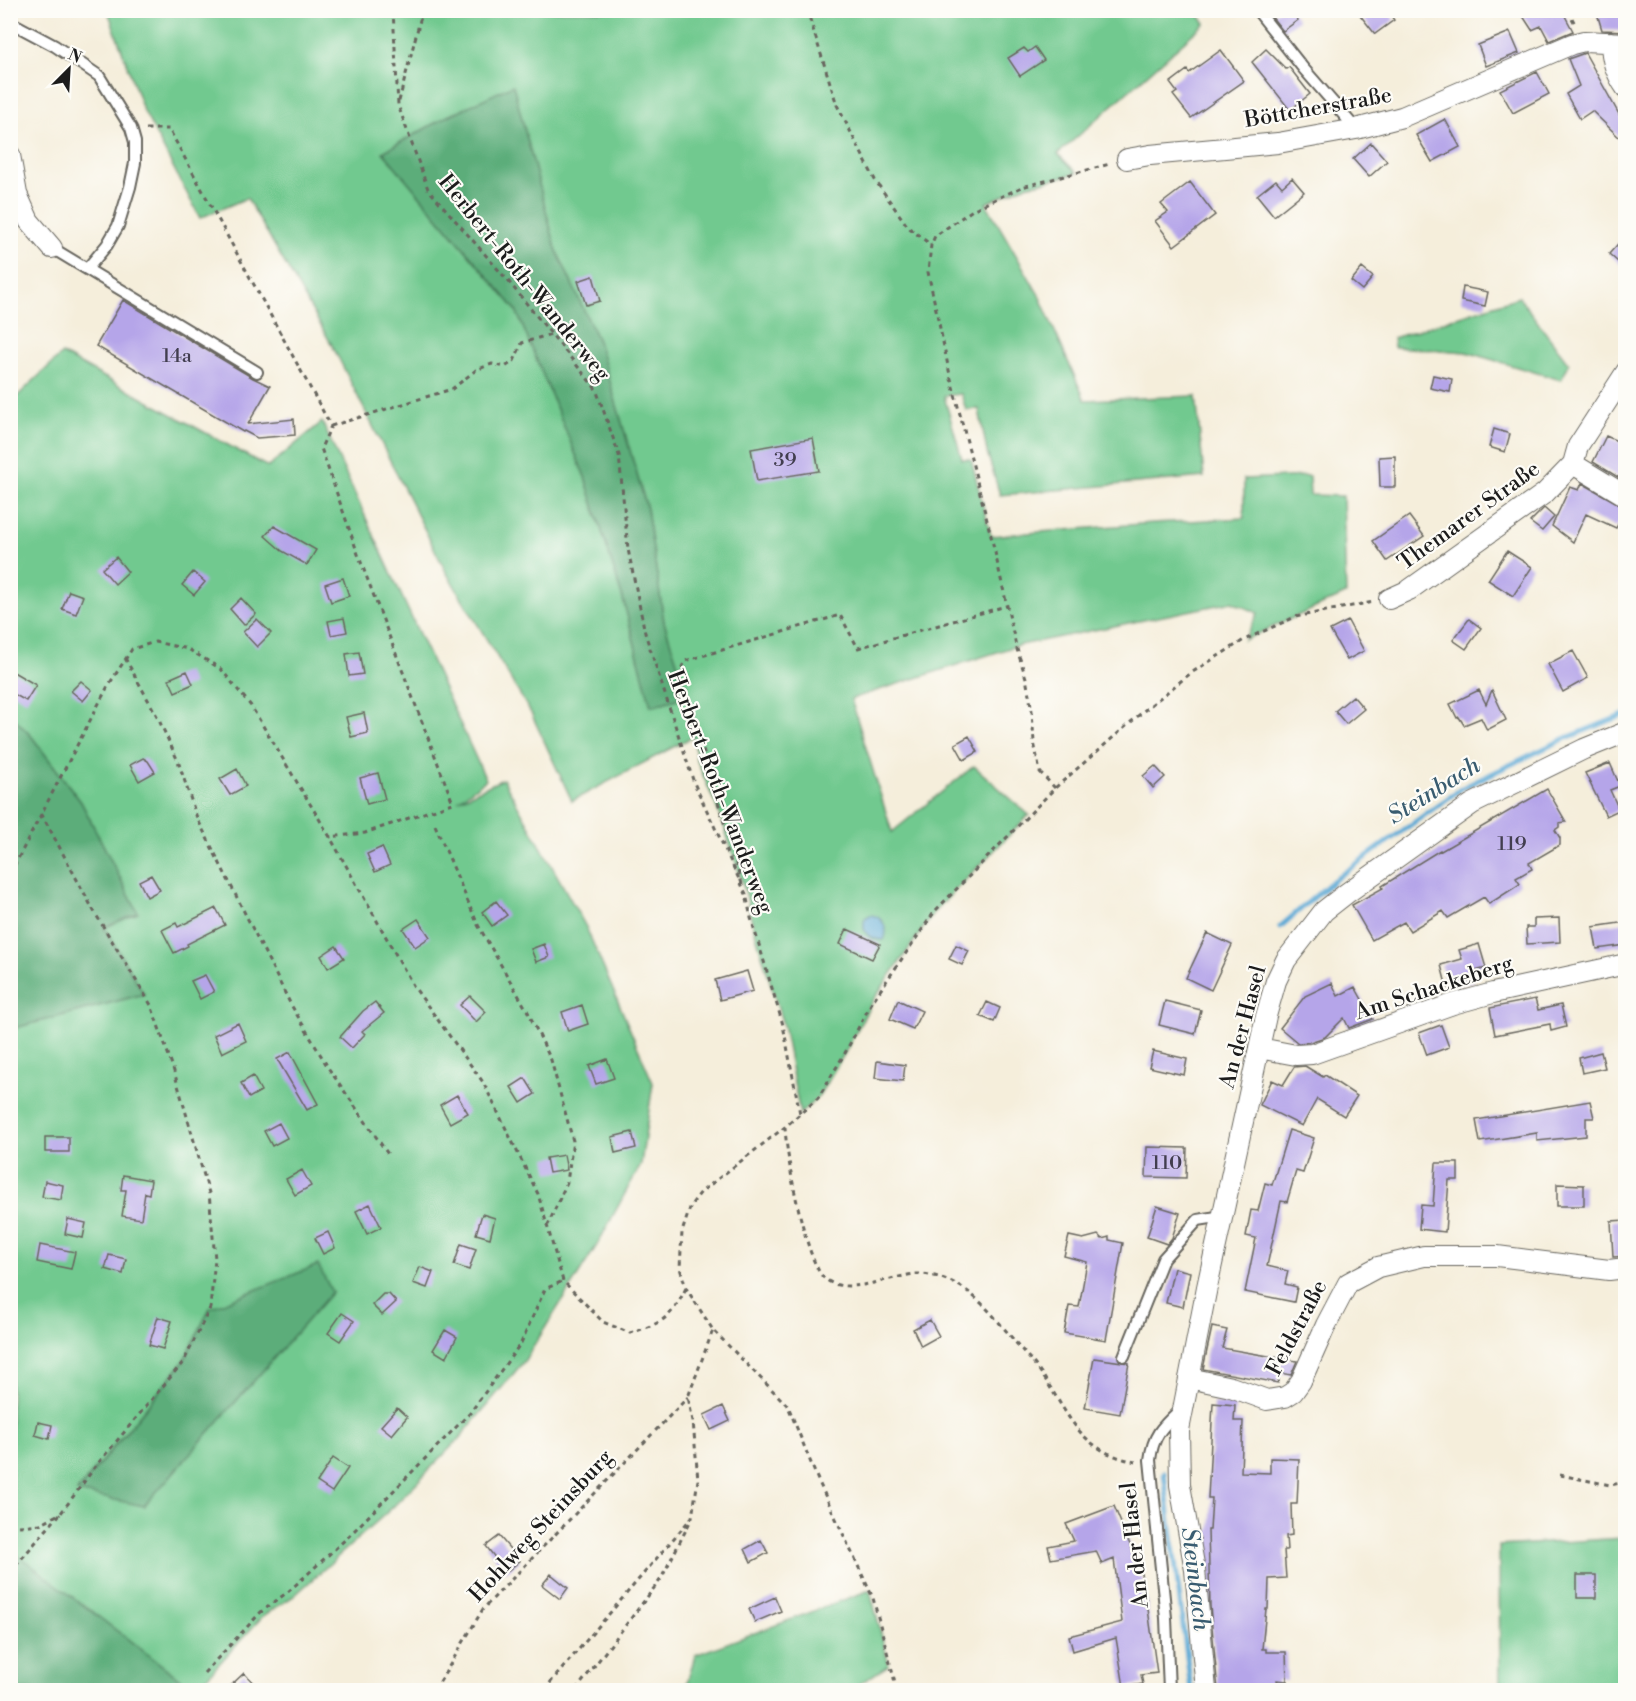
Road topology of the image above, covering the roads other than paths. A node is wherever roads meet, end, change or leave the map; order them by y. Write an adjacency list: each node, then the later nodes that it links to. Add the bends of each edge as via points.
1 (1257, 10): 5 (lane)
2 (10, 22): 9 (lane, via 99,76 131,128 135,163 124,209 107,245)
3 (1618, 43): 4 (street, Böttcherstraße, via 1611,56); 5 (street, Böttcherstraße, via 1572,44 1402,117)
4 (1626, 88)
5 (1356, 129): 7 (street, Böttcherstraße, via 1278,143)
6 (10, 155): 8 (street, via 17,194 29,221)
7 (1127, 159)
8 (52, 248): 9 (lane)
9 (87, 269): 10 (lane)
10 (257, 372)
11 (1626, 372): 12 (street, Themarer Straße, via 1578,446)
12 (1573, 464): 13 (street); 14 (street, Themarer Straße, via 1545,493 1513,517 1409,590)
13 (1626, 496)
14 (1389, 599)
15 (1626, 732): 17 (street, An der Hasel, via 1472,804 1324,911 1281,970)
16 (1626, 963): 17 (street, Am Schackeberg, via 1483,996 1312,1054)
17 (1259, 1048): 18 (street, An der Hasel)
18 (1223, 1216): 20 (lane, via 1198,1220 1163,1259); 21 (street, An der Hasel)
19 (1626, 1268): 21 (street, Feldstraße, via 1609,1270 1497,1256 1424,1256 1378,1267 1348,1283 1301,1381 1285,1397 1267,1400)
20 (1124, 1356)
21 (1189, 1378): 22 (street, An der Hasel)
22 (1183, 1407): 23 (lane, An der Hasel, via 1155,1436 1150,1460); 24 (street, An der Hasel, via 1179,1430 1180,1485 1195,1570)
23 (1169, 1690)
24 (1206, 1690)

